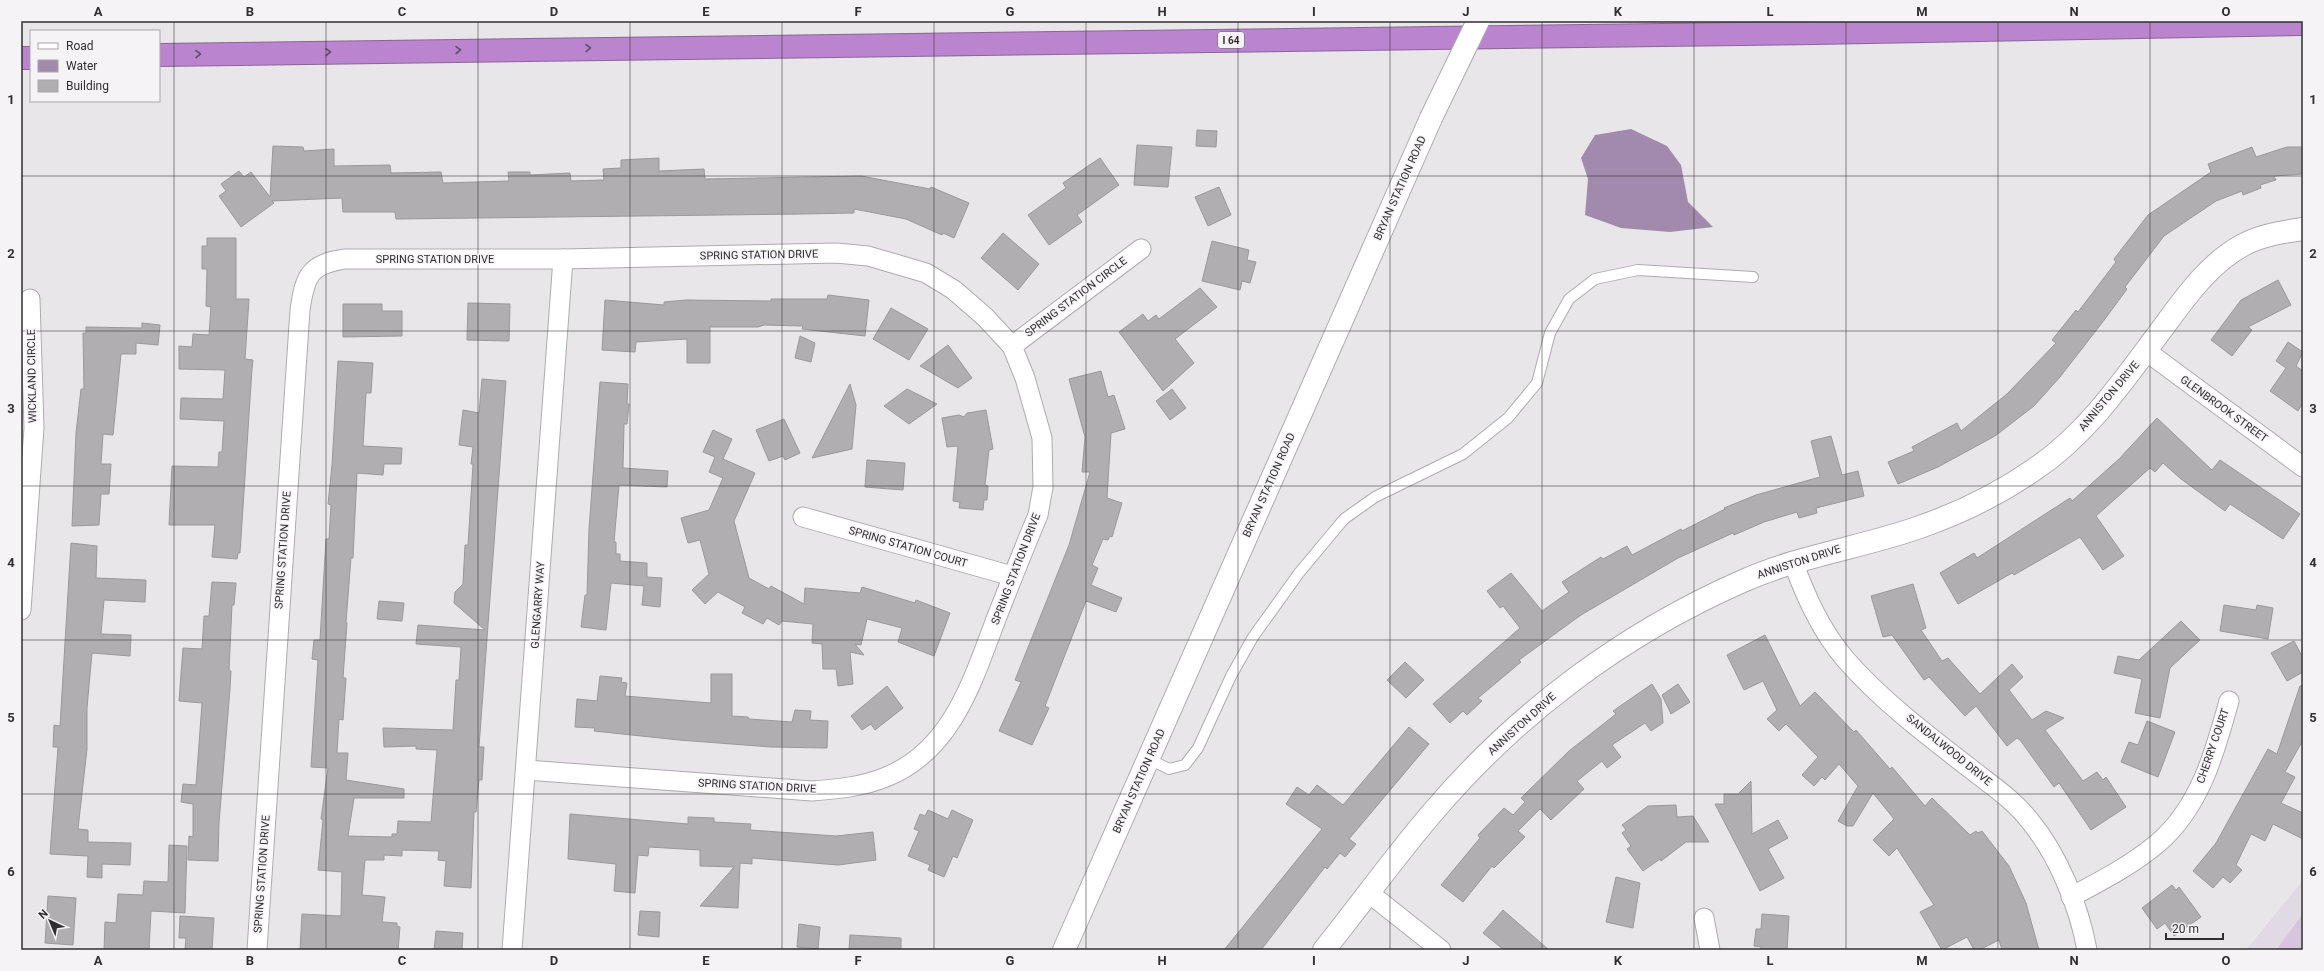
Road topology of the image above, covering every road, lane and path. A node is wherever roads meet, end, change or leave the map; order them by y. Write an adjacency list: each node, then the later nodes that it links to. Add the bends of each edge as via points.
1 (1478, 21): 18 (street, BRYAN STATION ROAD, bridge, via 1431,118)
2 (2303, 24): 3 (highway, I 64, one-way to 2)
3 (160, 55)
4 (2303, 229): 10 (street, ANNISTON DRIVE, via 2270,234 2242,246 2217,263 2187,296)
5 (1141, 249): 9 (street, SPRING STATION CIRCLE)
6 (563, 260): 9 (street, SPRING STATION DRIVE, via 836,253 868,256 926,273 954,290 985,317); 19 (street, GLENGARRY WAY); 23 (street, SPRING STATION DRIVE, via 345,259 320,265 309,277 302,294 300,310)
7 (1753, 278): 18 (lane, via 1638,270 1595,279 1569,299 1550,333 1537,383 1508,418 1463,454 1375,497 1344,519 1299,573 1253,636 1231,676 1198,748 1185,765 1169,769)
8 (30, 299): 11 (street, WICKLAND CIRCLE)
9 (1012, 346): 15 (street, SPRING STATION DRIVE, via 1034,404 1044,458 1038,516)
10 (2146, 351): 12 (street, GLENBROOK STREET); 14 (street, ANNISTON DRIVE, via 2092,420 2065,446 1998,491 1957,512 1915,529)
11 (27, 428): 16 (street, WICKLAND CIRCLE)
12 (2303, 467)
13 (803, 517): 15 (street, SPRING STATION COURT)
14 (1793, 562): 20 (street, ANNISTON DRIVE, via 1744,580 1691,606 1625,645 1546,700 1469,771 1432,813); 21 (street, SANDALWOOD DRIVE, via 1808,603 1846,660 1904,714 1994,786 2030,820 2057,866)
15 (1012, 576): 19 (street, SPRING STATION DRIVE, via 966,697 945,732 920,757 887,777 851,787 812,791)
16 (21, 610)
17 (2229, 701): 21 (street, CHERRY COURT, via 2205,777 2176,824 2159,842 2122,869)
18 (1148, 759): 25 (street, BRYAN STATION ROAD)
19 (526, 770): 24 (street, GLENGARRY WAY)
20 (1369, 894): 26 (street, ANNISTON DRIVE); 27 (street)
21 (2071, 897): 29 (street, SANDALWOOD DRIVE)
22 (1704, 918): 28 (street)
23 (257, 950)
24 (512, 950)
25 (1064, 950)
26 (1324, 950)
27 (1441, 950)
28 (1710, 950)
29 (2087, 950)

